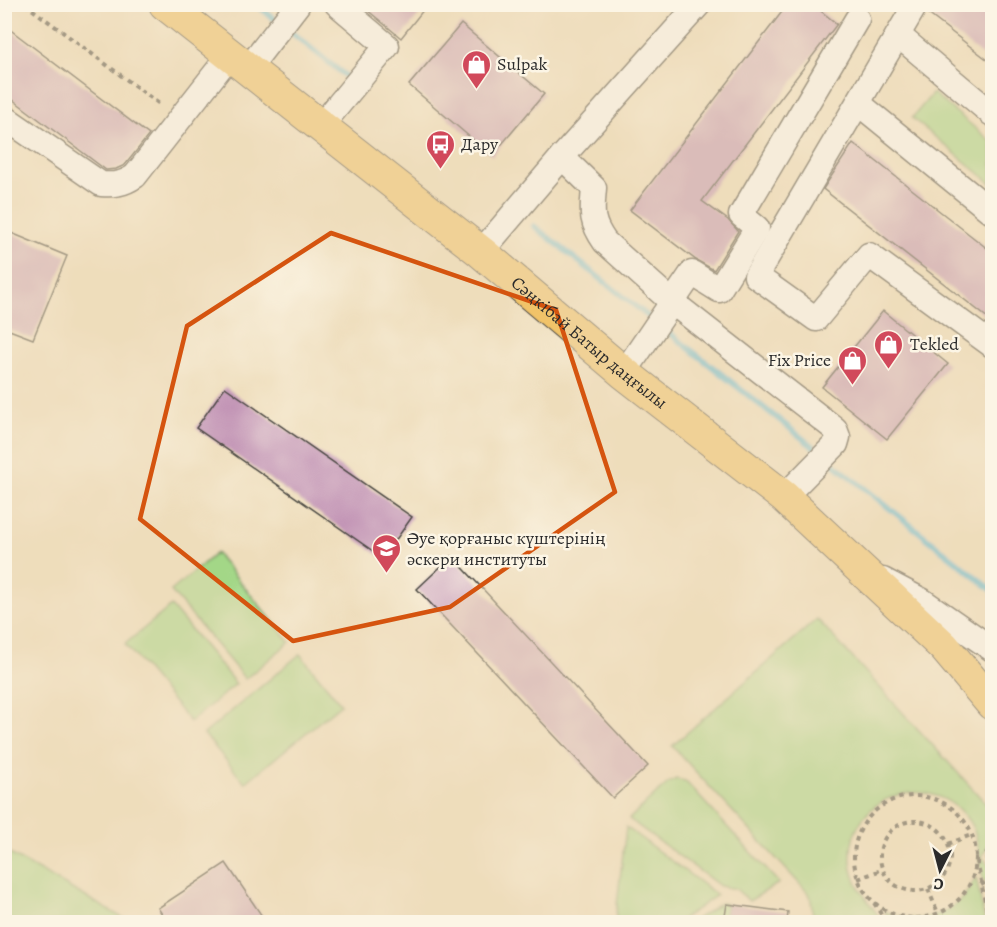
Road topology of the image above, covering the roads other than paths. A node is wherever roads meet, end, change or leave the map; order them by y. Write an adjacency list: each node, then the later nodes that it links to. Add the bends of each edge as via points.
1 (165, 4): 8 (main road, Сәңкібай Батыр даңғылы)
2 (337, 4): 12 (street, via 387,46)
3 (699, 4): 13 (street)
4 (908, 7): 7 (street)
5 (287, 18): 8 (street)
6 (857, 19): 16 (street, via 741,216 757,228 719,290 692,273)
7 (898, 35): 9 (street); 10 (street)
8 (238, 62): 11 (street, via 179,119 126,183 101,184); 12 (main road, Сәңкібай Батыр даңғылы)
9 (858, 103): 14 (street); 17 (street, via 756,276 816,319 869,255)
10 (993, 114)
11 (4, 117)
12 (321, 126): 15 (main road, Сәңкібай Батыр даңғылы)
13 (562, 158): 15 (street); 16 (street, via 594,188 591,216 596,230)
14 (993, 212)
15 (481, 252): 18 (main road, Сәңкібай Батыр даңғылы)
16 (662, 316): 18 (street); 19 (street, via 835,429 838,437 824,456)
17 (993, 345)
18 (624, 373): 19 (main road, Сәңкібай Батыр даңғылы)
19 (784, 497): 20 (main road, Сәңкібай Батыр даңғылы)
20 (859, 567): 21 (street, via 923,601); 22 (main road, Сәңкібай Батыр даңғылы, via 944,647)
21 (993, 649)
22 (993, 704)

